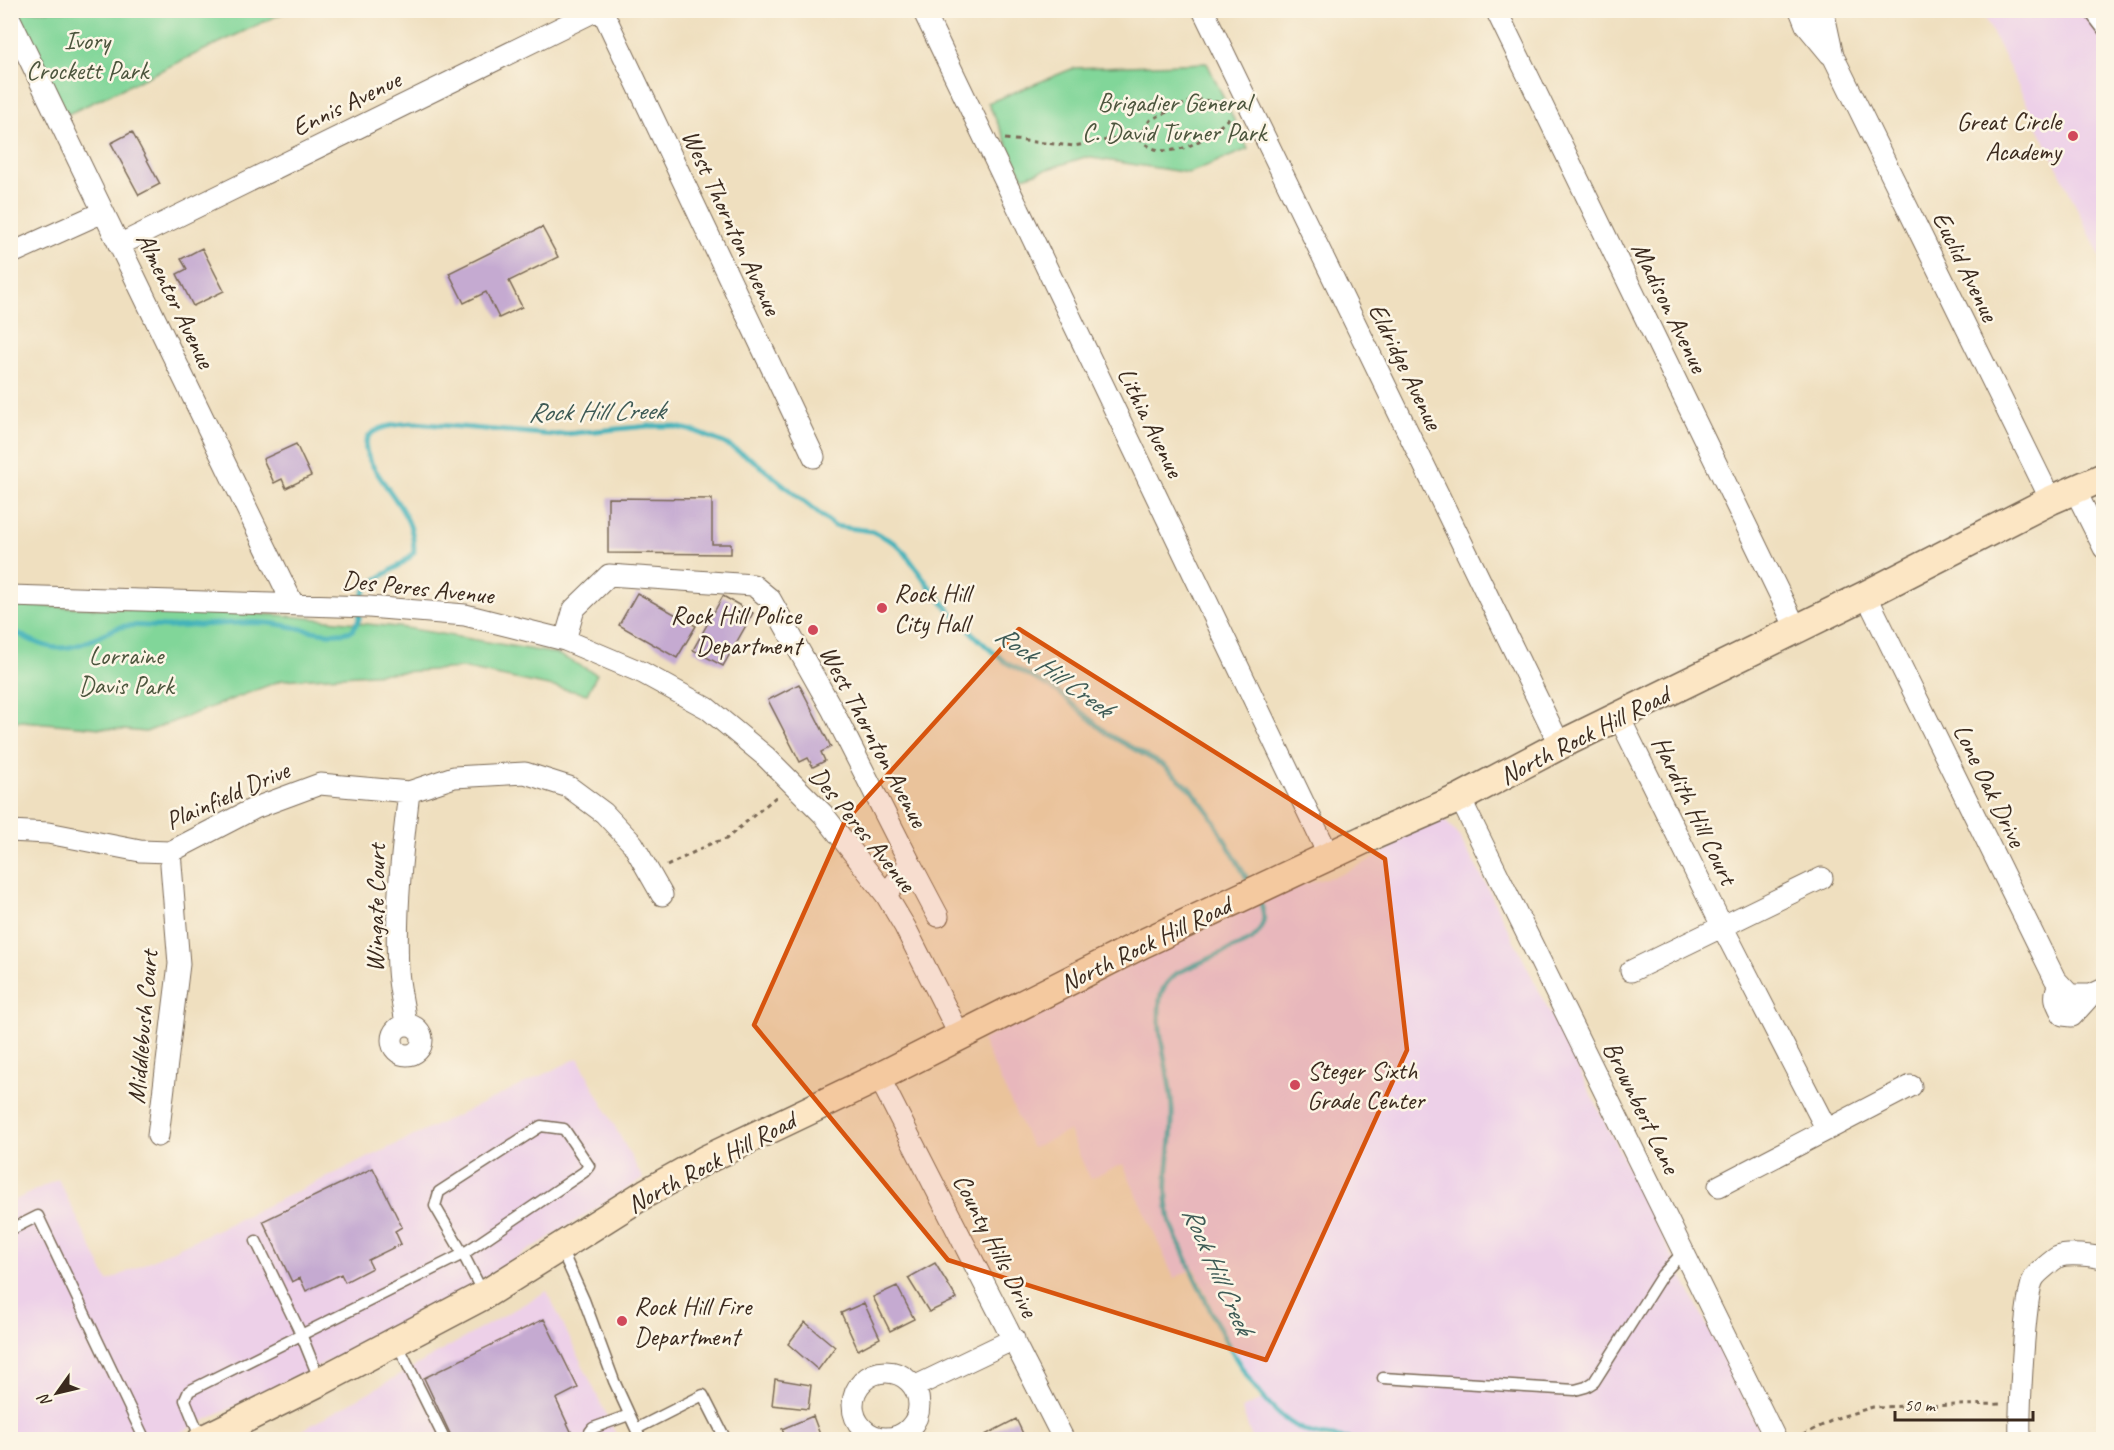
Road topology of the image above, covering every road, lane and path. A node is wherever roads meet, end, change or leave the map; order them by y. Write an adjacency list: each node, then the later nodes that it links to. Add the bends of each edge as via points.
1 (597, 10): 15 (street, Ennis Avenue)
2 (602, 10): 17 (street, West Thornton Avenue)
3 (923, 10): 13 (street, Lithia Avenue)
4 (1203, 10): 27 (street, Eldridge Avenue)
5 (1496, 10): 24 (street, Madison Avenue)
6 (1800, 10): 11 (street, Euclid Avenue, via 1806,25)
7 (1823, 10): 11 (street, Euclid Avenue)
8 (2088, 10): 10 (lane)
9 (10, 19): 14 (street, Almentor Avenue)
10 (2103, 31)
11 (1833, 56): 19 (street, Euclid Avenue)
12 (1137, 139): 12 (path, via 1150,120 1195,99 1226,103 1232,115 1215,132 1170,151 1153,149); 13 (path, via 1118,138 1074,146 1000,138)
13 (986, 141): 33 (street, Lithia Avenue)
14 (103, 212): 15 (street, Almentor Avenue); 16 (street)
15 (119, 245): 23 (street, Almentor Avenue)
16 (10, 254)
17 (814, 457)
18 (2103, 477): 19 (street, North Rock Hill Road)
19 (2063, 495): 20 (street, Euclid Avenue); 21 (street, North Rock Hill Road)
20 (2103, 548)
21 (1866, 595): 24 (street, North Rock Hill Road); 42 (street, Lone Oak Drive)
22 (10, 596): 23 (street, Des Peres Avenue)
23 (293, 604): 25 (street, Des Peres Avenue, via 465,615)
24 (1796, 628): 26 (street, North Rock Hill Road)
25 (565, 640): 28 (street, Des Peres Avenue, via 643,673 706,708); 34 (street, West Thornton Avenue, via 573,609 609,575 753,585 770,599 832,709)
26 (1618, 717): 27 (street, North Rock Hill Road); 40 (street, Hardith Hill Court)
27 (1560, 745): 30 (street, North Rock Hill Road)
28 (791, 782): 35 (path, via 726,839); 38 (street, Des Peres Avenue, via 823,814)
29 (409, 792): 32 (street, Plainfield Drive, via 320,784 255,808); 35 (street, Plainfield Drive, via 454,777 502,773 525,773 569,787 604,813 633,844); 43 (street, Wingate Court, via 397,934)
30 (1460, 798): 33 (street, North Rock Hill Road); 53 (street, Brownbert Lane)
31 (10, 831): 32 (street, Plainfield Drive)
32 (170, 852): 48 (street, Middlebush Court, via 179,964)
33 (1329, 856): 44 (street, North Rock Hill Road)
34 (910, 863): 38 (street, West Thornton Avenue); 39 (street, West Thornton Avenue)
35 (649, 874): 37 (street, Plainfield Drive)
36 (1822, 878): 40 (street, Hardith Hill Court)
37 (662, 895)
38 (886, 895): 44 (street, Des Peres Avenue)
39 (938, 916)
40 (1723, 928): 41 (street, Hardith Hill Court); 47 (street, Hardith Hill Court)
41 (1631, 971)
42 (2081, 991)
43 (406, 1025)
44 (960, 1036): 45 (street, North Rock Hill Road)
45 (879, 1077): 52 (street, North Rock Hill Road, via 705,1160); 58 (street, County Hills Drive)
46 (1911, 1086): 47 (street)
47 (1827, 1130): 49 (street)
48 (158, 1136)
49 (1719, 1186)
50 (10, 1230): 67 (lane, via 38,1216)
51 (256, 1242): 57 (lane)
52 (560, 1246): 56 (street, North Rock Hill Road); 64 (lane)
53 (1683, 1252): 60 (lane, via 1662,1275 1594,1382 1586,1387 1575,1390); 72 (street, Brownbert Lane)
54 (463, 1254): 54 (lane, via 589,1166 564,1129 541,1126 439,1192 435,1206); 56 (lane); 57 (lane)
55 (2103, 1259): 63 (street, via 2094,1255 2058,1256 2033,1279)
56 (484, 1295): 59 (street, North Rock Hill Road)
57 (301, 1334): 61 (lane); 66 (lane, via 189,1390 185,1400)
58 (1014, 1339): 62 (street); 71 (street, County Hills Drive)
59 (396, 1341): 61 (street, North Rock Hill Road); 68 (lane)
60 (1383, 1378)
61 (321, 1381): 66 (street, North Rock Hill Road)
62 (914, 1387)
63 (2020, 1404): 73 (path, via 1873,1407 1837,1418); 74 (street)
64 (629, 1415): 65 (lane); 69 (lane, via 594,1428)
65 (638, 1434): 70 (lane, via 703,1395)
66 (207, 1438)
67 (146, 1440)
68 (445, 1440)
69 (591, 1440)
70 (726, 1440)
71 (1064, 1440)
72 (1776, 1440)
73 (1793, 1440)
74 (2020, 1440)

